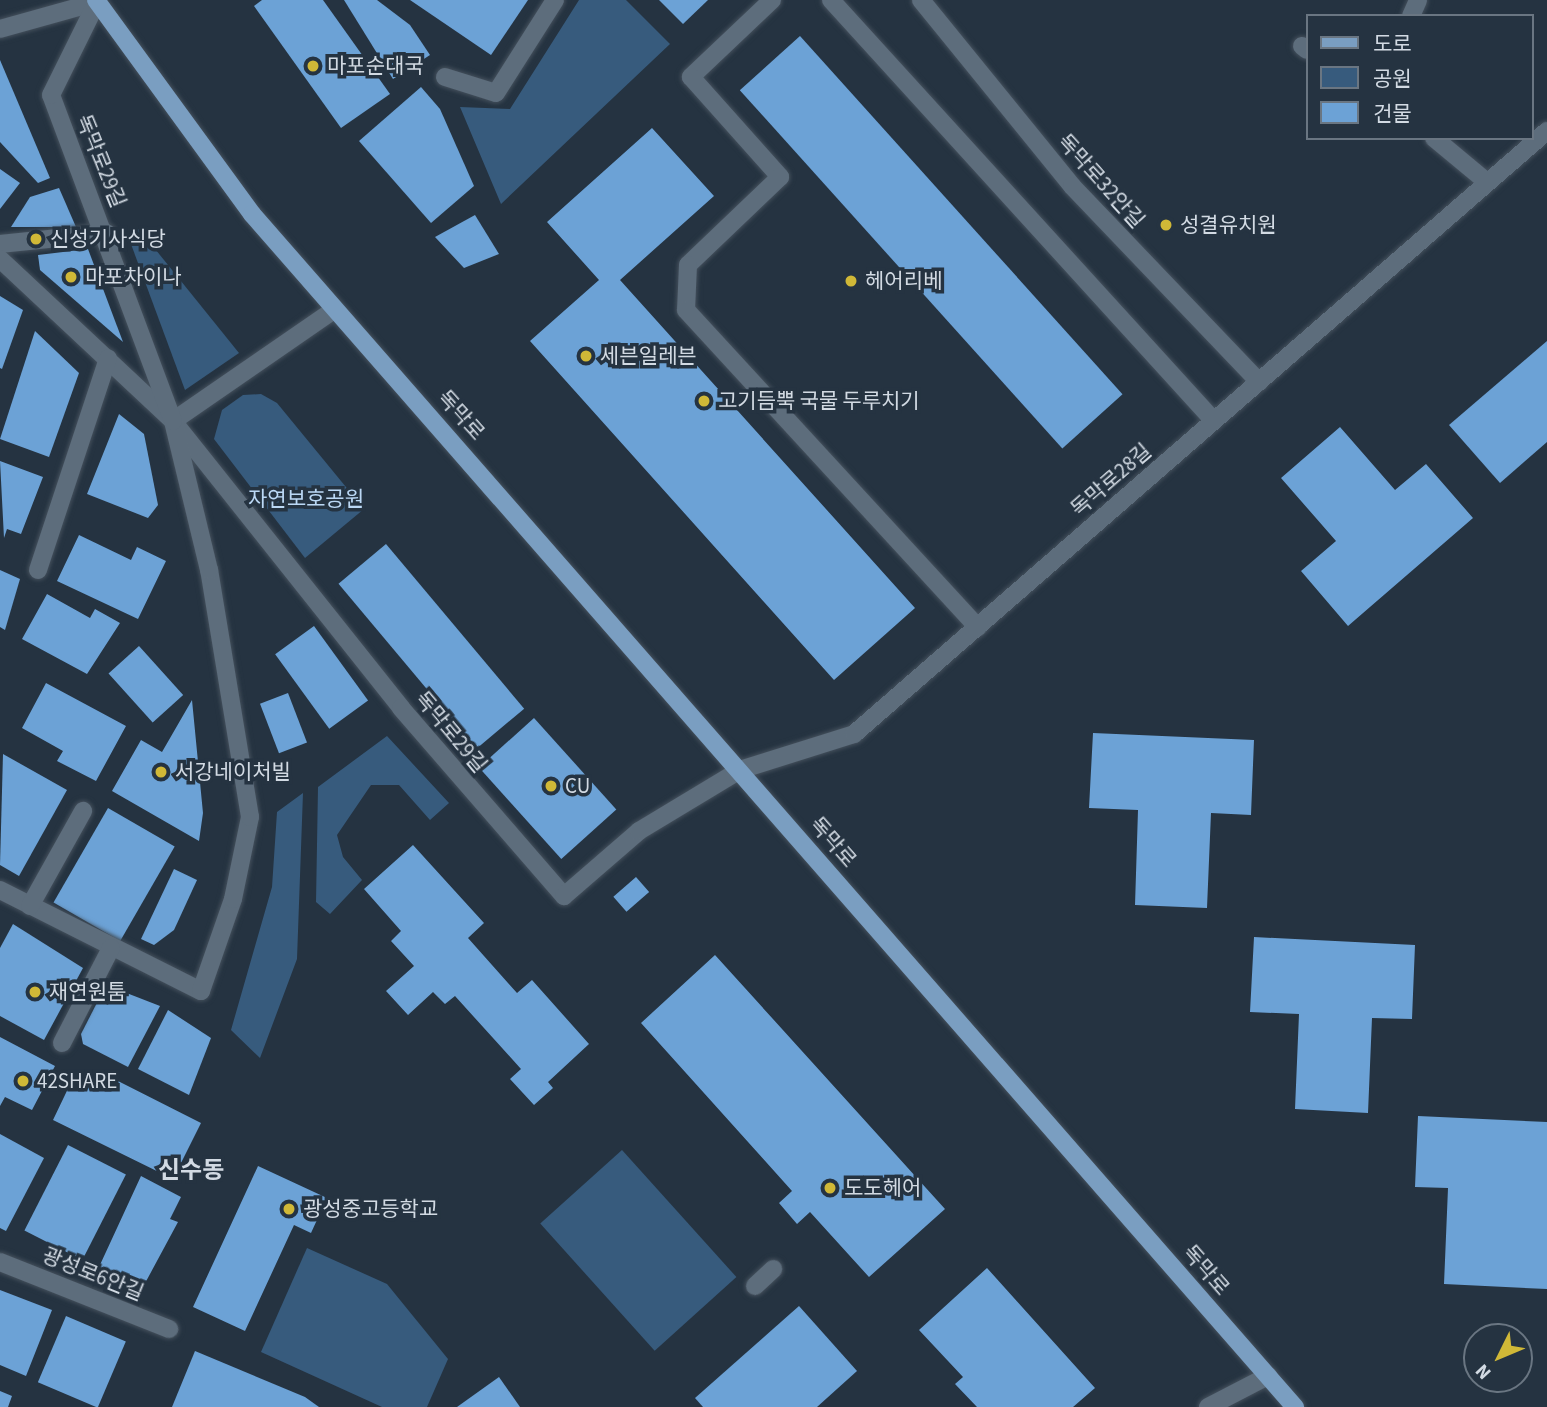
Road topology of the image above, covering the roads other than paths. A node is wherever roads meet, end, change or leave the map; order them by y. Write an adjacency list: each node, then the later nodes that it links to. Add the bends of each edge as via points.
1 (555, 0): 7 (street, via 496,93)
2 (772, 0): 20 (street, via 691,77 780,177 688,265 686,310)
3 (831, 0): 18 (street)
4 (921, 0): 16 (street, 독막로32안길, via 1072,186)
5 (97, 1): 6 (street); 11 (street, 독막로29길, via 51,95); 14 (main road, 독막로, via 195,145)
6 (0, 29)
7 (445, 77)
8 (1547, 131): 10 (street, 독막로28길)
9 (1436, 140): 10 (street)
10 (1488, 183): 16 (street, 독막로28길)
11 (106, 233): 12 (street); 17 (street, 독막로29길)
12 (0, 244)
13 (0, 259): 15 (street)
14 (334, 310): 17 (street); 21 (main road, 독막로)
15 (108, 358): 17 (street); 19 (street)
16 (1259, 382): 18 (street, 독막로28길)
17 (173, 421): 21 (street, 독막로29길, via 401,708 564,897 639,831); 25 (street, 독막로29길, via 209,570 250,817 233,900 201,991)
18 (1214, 421): 20 (street, 독막로28길)
19 (38, 570)
20 (978, 627): 21 (street, 독막로28길, via 854,734)
21 (740, 770): 31 (main road, 독막로)
22 (83, 811): 24 (street)
23 (0, 890): 24 (street, 독막로29길)
24 (30, 906): 25 (street, 독막로29길)
25 (111, 948): 26 (street)
26 (62, 1043)
27 (0, 1262): 30 (street, 광성로6안길)
28 (773, 1269): 29 (street)
29 (755, 1286)
30 (169, 1329)
31 (1268, 1376): 32 (street); 33 (main road, 독막로)
32 (1208, 1407)
33 (1295, 1407)

